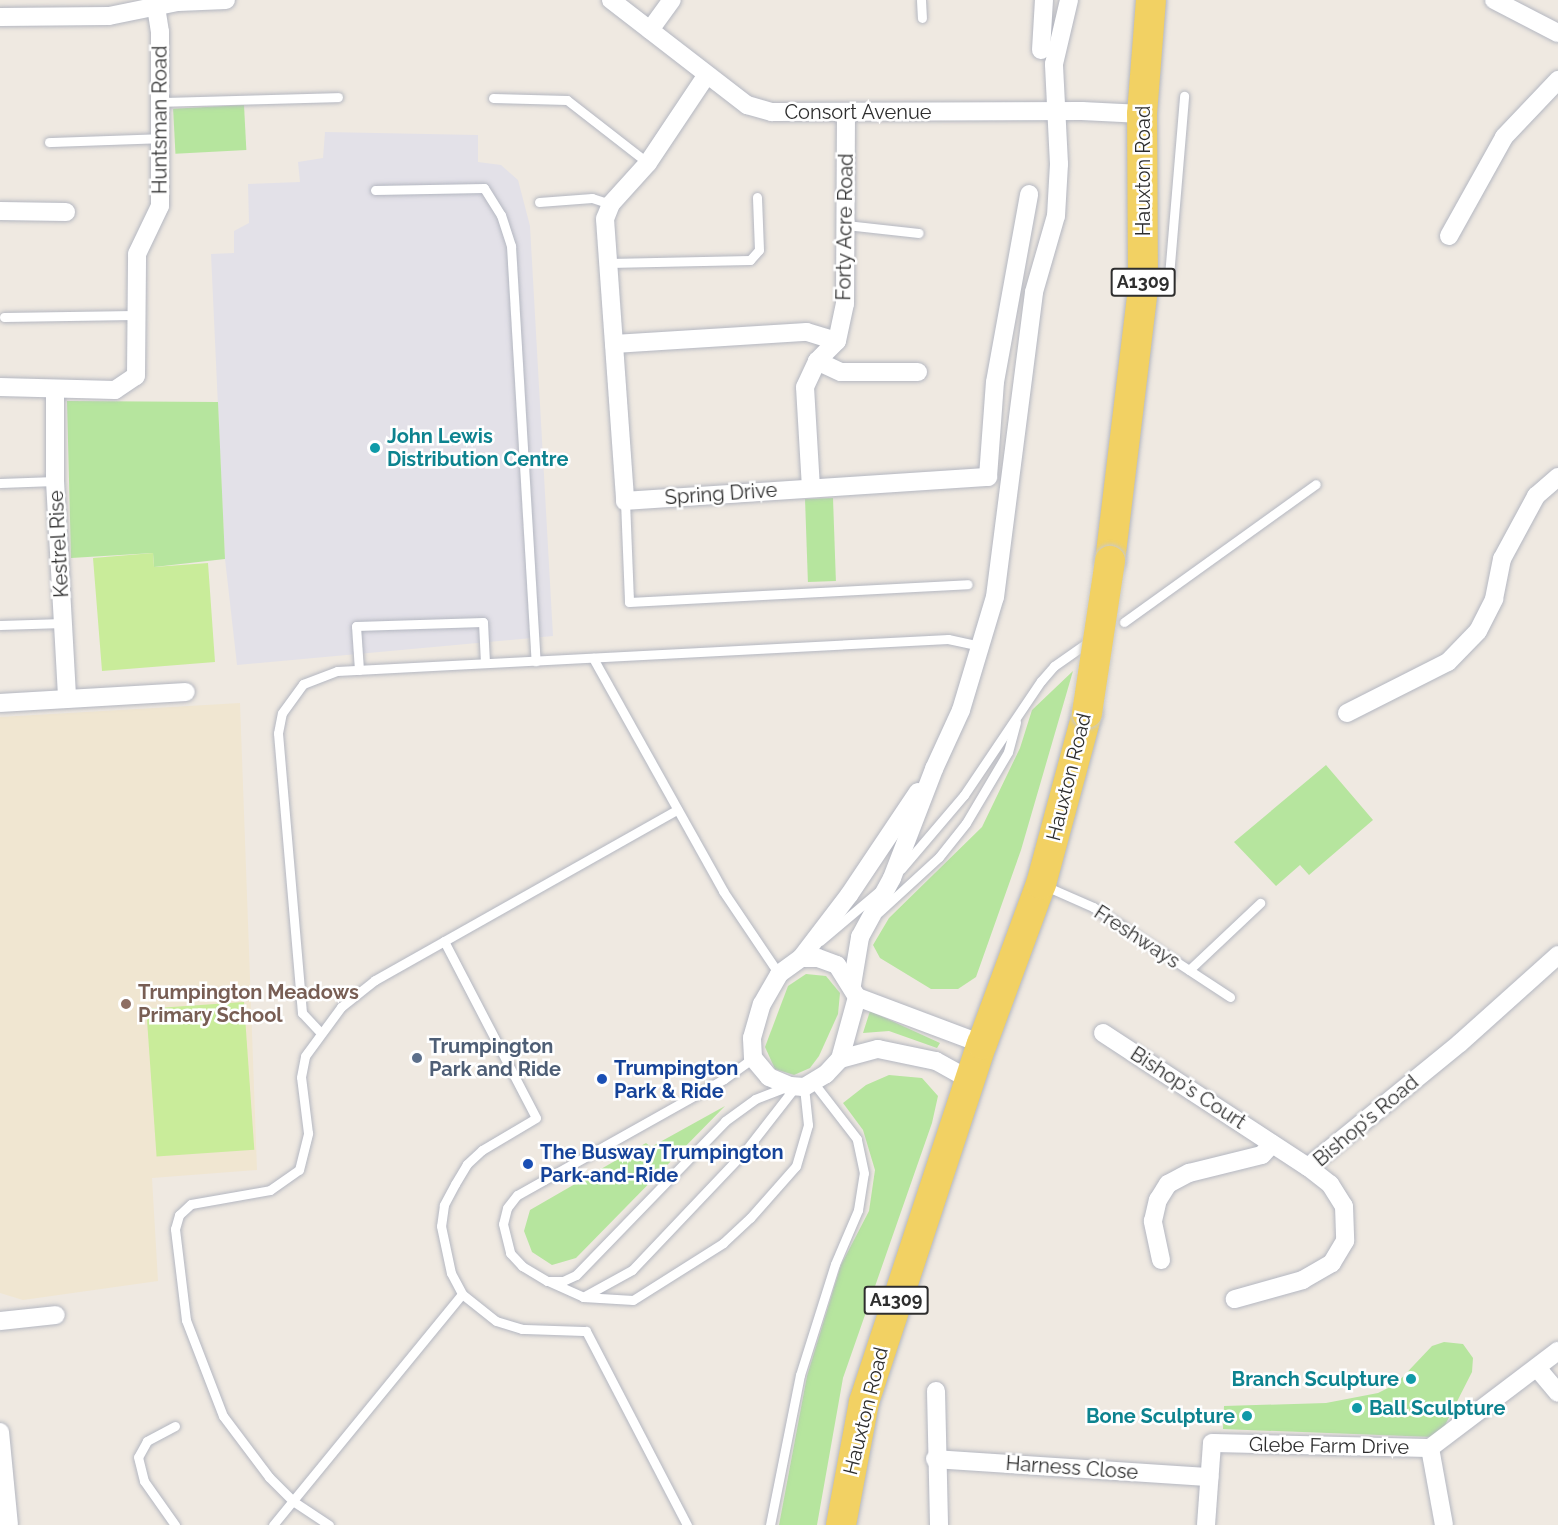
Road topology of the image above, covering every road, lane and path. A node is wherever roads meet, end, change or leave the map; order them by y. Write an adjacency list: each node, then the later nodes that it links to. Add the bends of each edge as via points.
1 (226, 0): 9 (street)
2 (611, 0): 12 (street, Consort Avenue)
3 (672, 0): 12 (street)
4 (921, 0): 11 (lane)
5 (1044, 0): 14 (street)
6 (1069, 0): 21 (street, via 1054,63)
7 (1151, 0): 23 (main road, Hauxton Road / A1309)
8 (1494, 0): 13 (street)
9 (144, 6): 10 (street, via 109,16); 20 (street, Huntsman Road, via 160,32)
10 (0, 16)
11 (922, 18)
12 (650, 30): 15 (street, Consort Avenue)
13 (1558, 33)
14 (1041, 50)
15 (706, 76): 22 (street, Consort Avenue, via 747,105 772,112); 26 (street)
16 (1558, 80): 36 (street, via 1504,138)
17 (1184, 96): 38 (lane, via 1169,276)
18 (338, 97): 20 (lane)
19 (494, 98): 26 (lane, via 567,100)
20 (160, 102): 24 (street, Huntsman Road)
21 (1054, 111): 22 (street, Consort Avenue); 23 (street, Consort Avenue); 58 (street, via 1059,164 1056,216 1034,291 1004,540)
22 (846, 112): 34 (street, Forty Acre Road)
23 (1142, 114): 38 (main road, Hauxton Road / A1309)
24 (161, 138): 25 (lane); 39 (street, Huntsman Road, via 160,206 137,254)
25 (49, 142)
26 (648, 163): 31 (street)
27 (375, 190): 60 (lane, via 483,188 501,215 511,246)
28 (1029, 194): 51 (street, Spring Drive, via 995,382 988,477)
29 (757, 197): 37 (lane, via 759,250 750,260)
30 (538, 202): 31 (lane, via 592,198)
31 (611, 204): 37 (street, via 605,219)
32 (0, 211): 33 (street)
33 (66, 212)
34 (846, 225): 35 (lane); 41 (street, Forty Acre Road, via 845,304)
35 (919, 233)
36 (1449, 236)
37 (609, 263): 42 (street)
38 (1143, 288): 71 (main road, Hauxton Road / A1309, bridge, via 1087,713)
39 (134, 315): 40 (lane); 46 (street, Huntsman Road, via 136,376 116,390)
40 (4, 317)
41 (837, 341): 42 (street, via 807,332); 43 (street)
42 (614, 344): 52 (street)
43 (817, 361): 44 (street, via 841,372); 51 (street, via 805,387)
44 (918, 372)
45 (0, 387): 46 (street, Huntsman Road)
46 (55, 390): 48 (street, Kestrel Rise)
47 (1558, 477): 67 (street, via 1536,496 1502,559 1494,599 1478,631 1448,662)
48 (55, 481): 49 (lane); 55 (street, Kestrel Rise)
49 (0, 483)
50 (1316, 484): 54 (lane)
51 (811, 488): 52 (street, Spring Drive)
52 (625, 501): 53 (lane, via 629,602)
53 (968, 584)
54 (1124, 622)
55 (63, 623): 56 (lane); 64 (street, Kestrel Rise)
56 (0, 625)
57 (1084, 645): 66 (lane, via 1054,666)
58 (982, 646): 59 (lane, via 948,639); 68 (street, via 961,711)
59 (593, 658): 60 (lane); 69 (lane)
60 (536, 661): 61 (lane)
61 (485, 663): 62 (lane); 62 (lane, via 483,622 356,626)
62 (359, 670): 81 (lane, via 337,671 303,684 282,713 278,733 302,1013)
63 (186, 692): 64 (street)
64 (68, 699): 65 (street)
65 (0, 703)
66 (1019, 711): 70 (lane, via 964,795); 73 (lane, via 1008,752 966,823 939,857)
67 (1347, 712)
68 (934, 769): 70 (street); 75 (street, via 849,895)
69 (677, 810): 74 (lane); 78 (lane, via 723,891)
70 (892, 878): 73 (street); 75 (lane, via 826,939)
71 (1041, 884): 77 (lane, Freshways, via 1094,907); 83 (main road, Hauxton Road / A1309)
72 (1260, 903): 77 (lane)
73 (869, 919): 79 (street, via 860,937)
74 (444, 941): 81 (lane, via 375,980); 92 (lane, via 536,1118 499,1138 467,1164 444,1205 445,1253)
75 (804, 952): 78 (street); 79 (street, via 837,966)
76 (1558, 955): 89 (street, Bishop's Road, via 1460,1043)
77 (1189, 970): 80 (lane, Freshways)
78 (779, 974): 84 (street, via 755,1026)
79 (854, 991): 83 (street); 85 (street)
80 (1230, 997)
81 (319, 1031): 106 (lane, via 305,1056 302,1077 308,1133 299,1170 270,1190 191,1204 179,1215 175,1229 186,1320 223,1416 269,1477)
82 (1103, 1033): 88 (street, Bishop's Court)
83 (982, 1044): 86 (main road, Hauxton Road / A1309)
84 (753, 1058): 87 (street, via 769,1077); 91 (lane, via 724,1079 517,1195 507,1208 504,1240 522,1266)
85 (840, 1059): 86 (street, via 878,1049 936,1061); 87 (street)
86 (972, 1081): 113 (main road, Hauxton Road / A1309, via 864,1402)
87 (800, 1086): 91 (lane, via 755,1100 725,1121 583,1270 564,1281); 93 (lane, via 746,1150 632,1270); 93 (lane, via 808,1125 796,1166 750,1218 723,1243 633,1300); 112 (lane, via 857,1139 864,1173 858,1210 835,1264 800,1375)
88 (1272, 1143): 89 (street, Bishop's Court); 90 (street, Bishop's Court, via 1262,1155 1189,1173 1168,1184 1158,1200 1153,1221)
89 (1308, 1167): 94 (street, Bishop's Road, via 1329,1184 1344,1206 1345,1241 1332,1263 1303,1280)
90 (1161, 1260)
91 (547, 1281): 93 (lane)
92 (462, 1293): 106 (lane); 111 (lane, via 496,1321 522,1329 586,1331)
93 (583, 1297)
94 (1235, 1299)
95 (56, 1315): 96 (street)
96 (0, 1321)
97 (1558, 1351): 98 (street, Glebe Farm Drive)
98 (1538, 1369): 100 (street); 103 (street, Glebe Farm Drive)
99 (936, 1391): 104 (street)
100 (1558, 1393)
101 (175, 1426): 108 (lane, via 147,1442 138,1457 144,1481)
102 (0, 1433): 107 (street)
103 (1430, 1448): 105 (street, Glebe Farm Drive, via 1212,1443); 116 (street)
104 (935, 1458): 105 (street, Harness Close); 114 (street)
105 (1209, 1477): 115 (street, Glebe Farm Drive)
106 (293, 1501): 109 (lane); 110 (lane)
107 (9, 1525)
108 (175, 1525)
109 (273, 1525)
110 (329, 1525)
111 (687, 1525)
112 (770, 1525)
113 (841, 1525)
114 (939, 1525)
115 (1206, 1525)
116 (1444, 1525)

